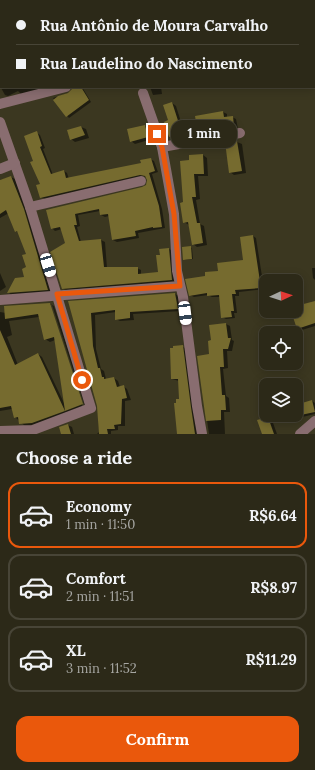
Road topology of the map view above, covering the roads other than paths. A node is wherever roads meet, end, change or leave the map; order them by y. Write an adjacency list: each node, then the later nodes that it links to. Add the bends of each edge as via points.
1 (62, 88): 3 (street)
2 (143, 93): 6 (street)
3 (0, 104)
4 (0, 122): 7 (street)
5 (240, 133): 6 (street)
6 (162, 147): 11 (street, via 174,214)
7 (15, 163): 8 (street); 10 (street)
8 (0, 169)
9 (141, 181): 10 (street)
10 (30, 207): 12 (street)
11 (180, 286): 12 (street); 16 (street)
12 (57, 294): 13 (street); 15 (street, via 91,408 33,430)
13 (0, 300)
14 (315, 421): 17 (street)
15 (0, 431)
16 (202, 434)
17 (300, 434)

